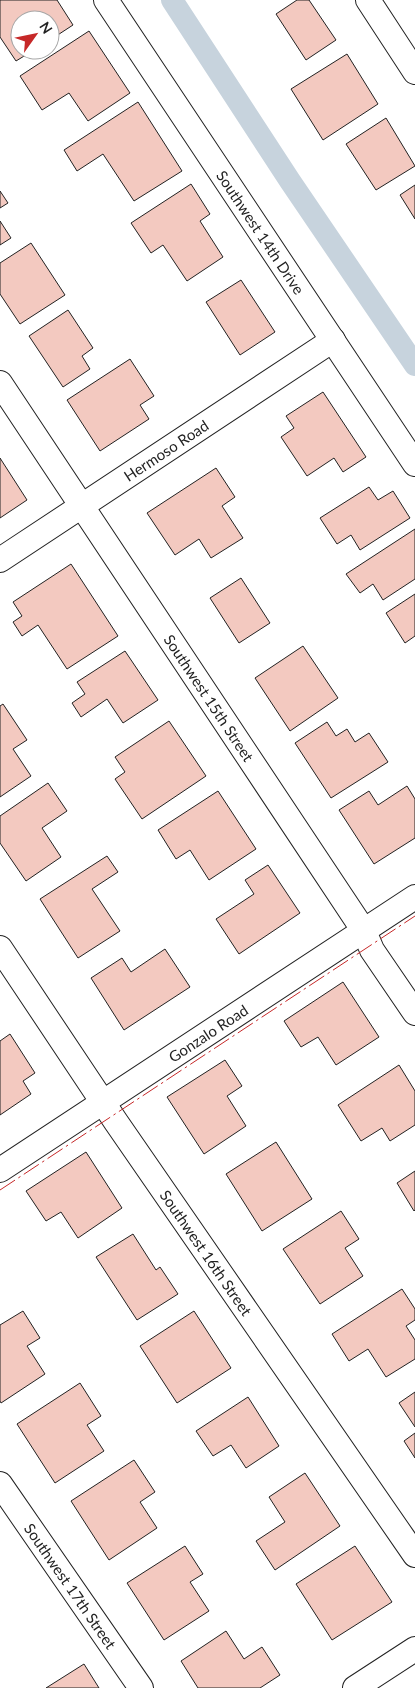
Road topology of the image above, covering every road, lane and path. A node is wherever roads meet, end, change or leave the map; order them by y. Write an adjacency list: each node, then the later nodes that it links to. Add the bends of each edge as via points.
1 (106, 0): 4 (street, Southwest 14th Drive)
2 (368, 0): 3 (street)
3 (415, 72)
4 (332, 340): 6 (street, Southwest 14th Drive); 7 (street, Hermoso Road)
5 (0, 383): 7 (street, Southwest 15th Street)
6 (415, 464)
7 (82, 506): 8 (street, Hermoso Road); 10 (street, Southwest 15th Street)
8 (0, 560)
9 (415, 897): 10 (street, Gonzalo Road)
10 (364, 931): 12 (street, Southwest 15th Street, via 372,950); 13 (street, Gonzalo Road)
11 (0, 948): 13 (street, Southwest 16th Street)
12 (415, 1012)
13 (103, 1101): 14 (street, Gonzalo Road); 16 (street, Southwest 16th Street)
14 (0, 1170)
15 (0, 1484): 18 (street, Southwest 17th Street)
16 (415, 1555)
17 (415, 1649): 19 (street)
18 (141, 1688)
19 (355, 1688)

